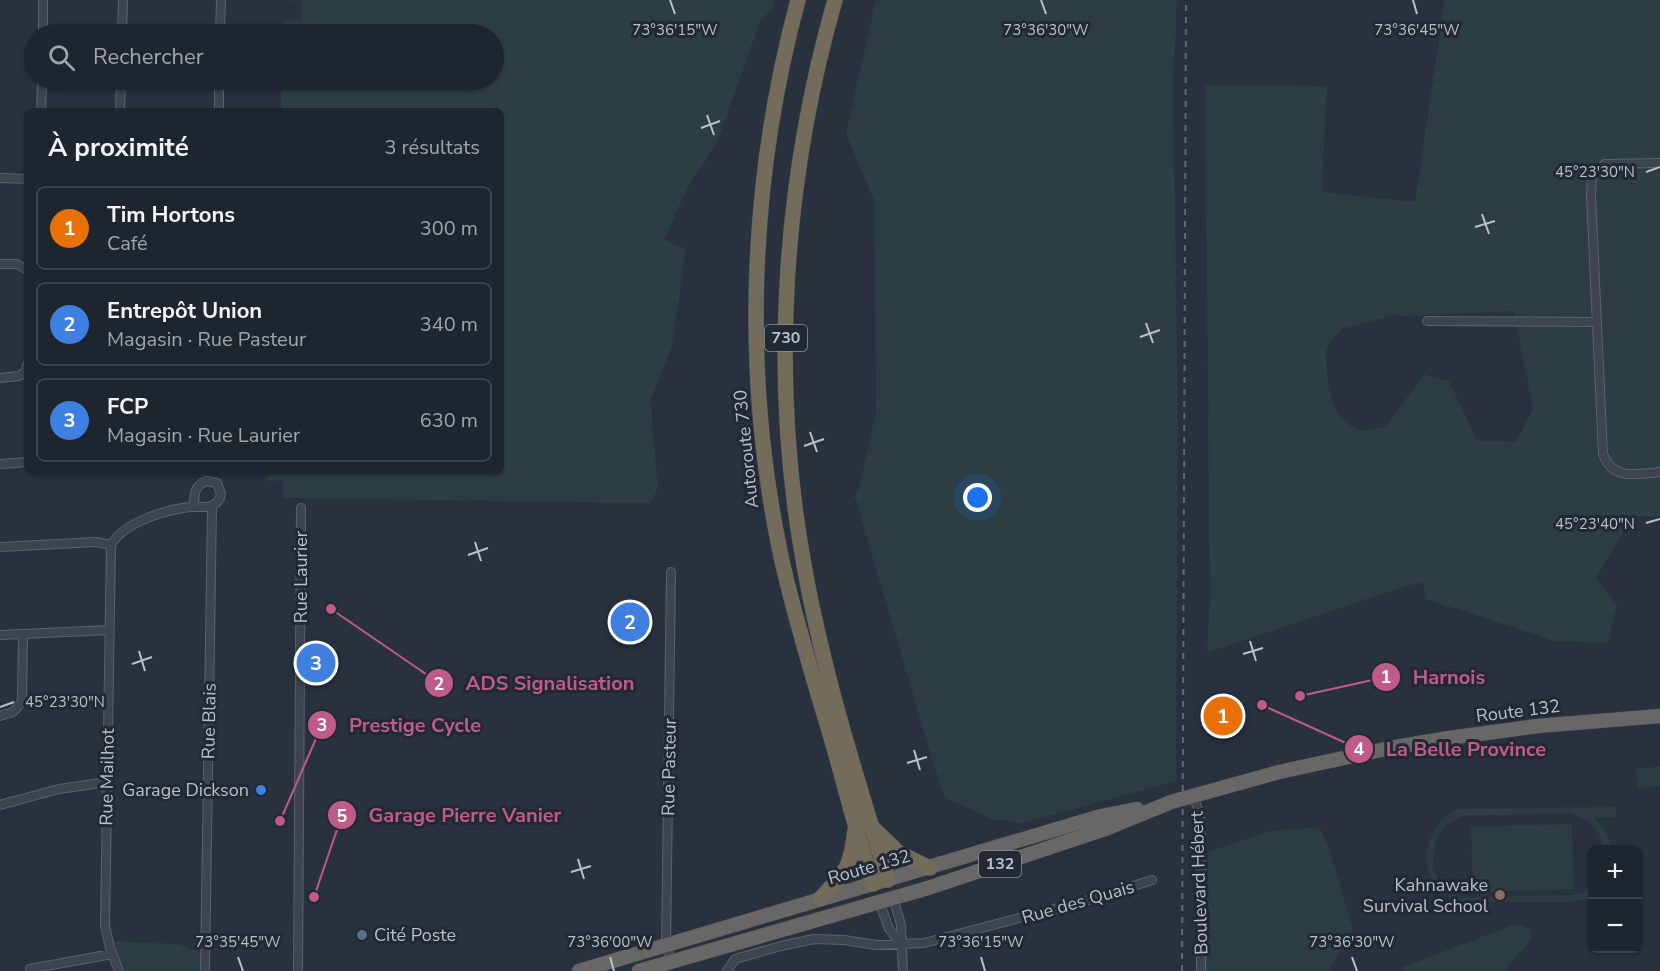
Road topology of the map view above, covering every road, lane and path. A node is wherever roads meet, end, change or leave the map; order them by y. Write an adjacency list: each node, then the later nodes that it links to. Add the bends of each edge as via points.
1 (43, 0): 6 (street)
2 (123, 0): 7 (street)
3 (221, 0): 8 (street)
4 (798, 0): 42 (highway, Autoroute 730 / 730, via 774,108 761,201 756,310 760,408 784,571)
5 (835, 0): 43 (highway, 730, via 808,116 795,197 787,308 787,404 794,496 810,598)
6 (43, 24)
7 (122, 24)
8 (220, 24)
9 (42, 90): 12 (street)
10 (121, 90): 13 (street)
11 (219, 90): 14 (street)
12 (41, 108)
13 (120, 108)
14 (219, 108)
15 (1660, 163): 21 (street, via 1605,164 1592,176)
16 (0, 178): 17 (street)
17 (24, 179)
18 (0, 264): 19 (street)
19 (24, 268)
20 (1427, 321): 21 (street)
21 (1597, 322): 26 (street, via 1606,462 1615,471)
22 (24, 372): 23 (street)
23 (0, 378)
24 (24, 462): 25 (street)
25 (0, 464)
26 (1660, 472)
27 (213, 506): 28 (street); 28 (street, via 221,494 217,483 210,481 195,490); 56 (street, Rue Blais)
28 (194, 507): 30 (street, via 144,519)
29 (301, 507): 57 (street, Rue Laurier)
30 (111, 545): 31 (street, via 102,542); 33 (street, Rue Mailhot)
31 (0, 547)
32 (671, 572): 50 (street, Rue Pasteur)
33 (109, 630): 34 (street); 38 (street, Rue Mailhot)
34 (23, 634): 35 (street); 36 (street, via 22,702 13,712)
35 (0, 635)
36 (0, 716)
37 (1660, 716): 39 (highway, Route 132 / 132, via 1422,742 1279,772)
38 (107, 782): 41 (street, via 59,789); 52 (street, Rue Mailhot, via 105,925)
39 (1194, 795): 40 (highway, Route 132 / 132); 62 (street, Boulevard Hébert, via 1201,834)
40 (1171, 802): 44 (highway, Route 132 / 132, via 1101,816); 47 (highway, Route 132 / 132, via 1105,829)
41 (0, 805)
42 (856, 824): 46 (highway, Autoroute 730 / 730); 48 (highway, via 848,868)
43 (872, 827): 44 (highway, via 899,854); 46 (highway, 730)
44 (930, 868): 46 (highway, Route 132 / 132)
45 (1152, 880): 51 (street, Rue des Quais, via 943,939)
46 (881, 882): 47 (highway); 48 (highway, Route 132 / 132); 49 (highway)
47 (893, 897): 49 (highway, Route 132 / 132); 51 (street, via 901,926)
48 (820, 899): 50 (highway, Route 132 / 132)
49 (879, 901): 51 (street, via 889,929); 53 (highway, Route 132 / 132)
50 (666, 945): 53 (street, Rue Pasteur); 58 (highway, Route 132 / 132)
51 (901, 945): 60 (street, Rue des Quais, via 830,939 800,941 735,959); 61 (street)
52 (112, 954): 54 (street); 55 (street, Rue Mailhot)
53 (671, 962): 59 (highway, Route 132 / 132)
54 (30, 971)
55 (119, 971)
56 (205, 971)
57 (298, 971)
58 (579, 971)
59 (639, 971)
60 (727, 971)
61 (903, 971)
62 (1201, 971)

